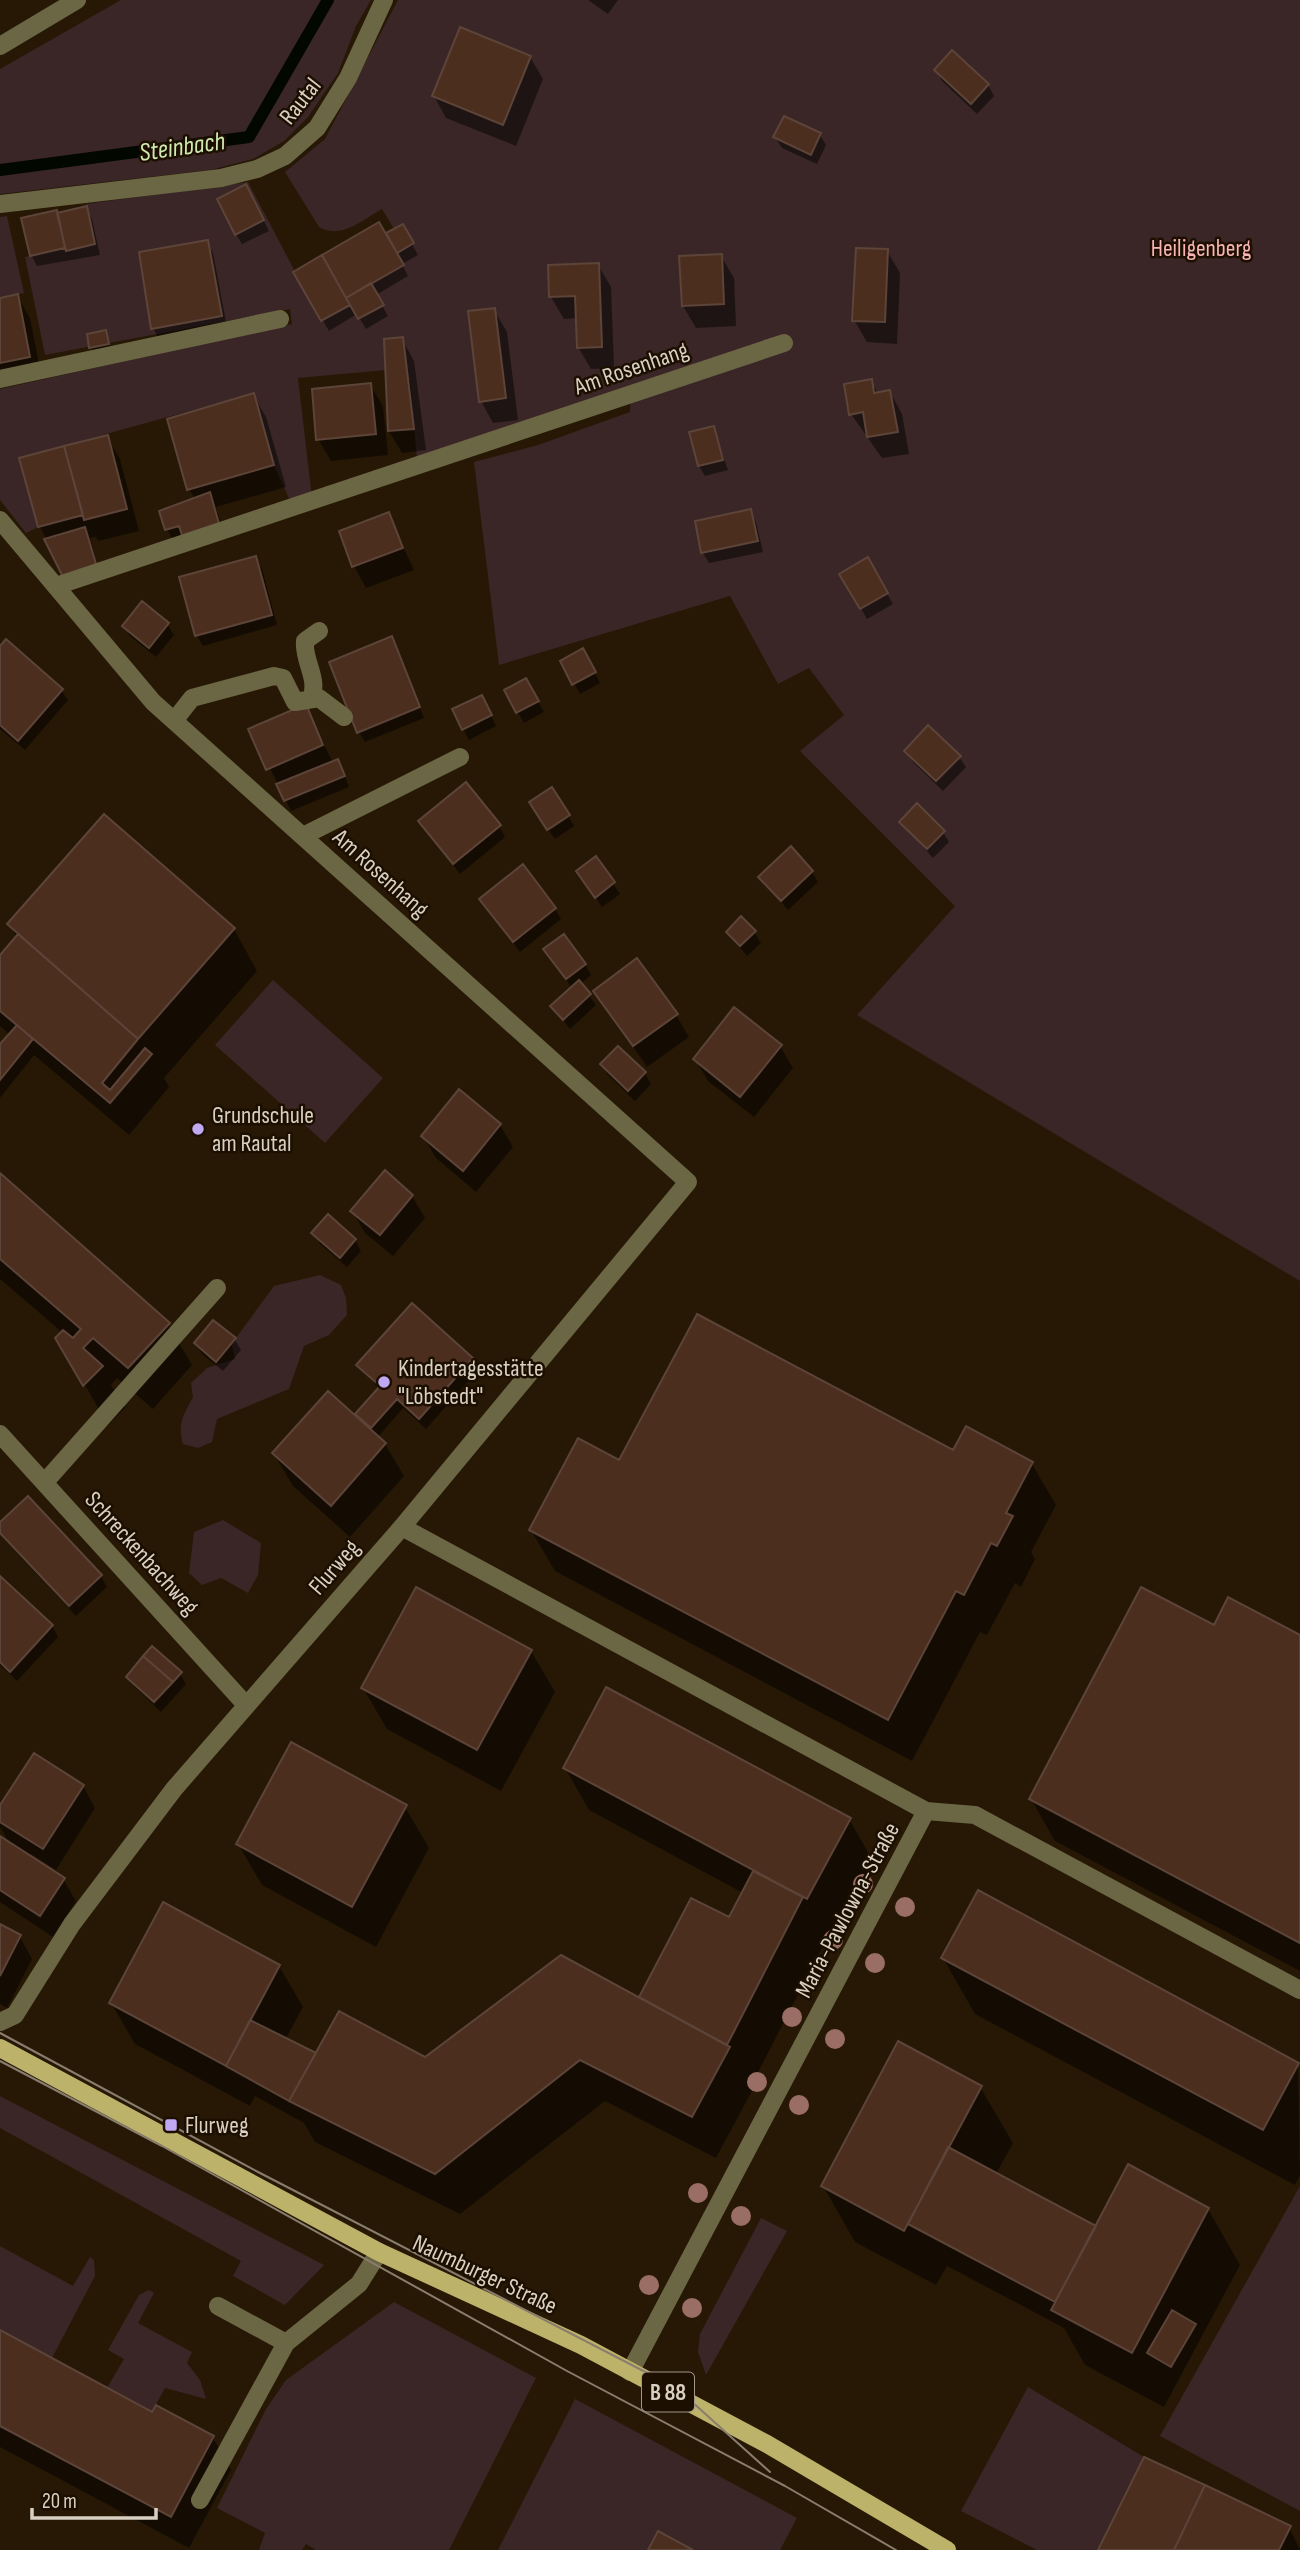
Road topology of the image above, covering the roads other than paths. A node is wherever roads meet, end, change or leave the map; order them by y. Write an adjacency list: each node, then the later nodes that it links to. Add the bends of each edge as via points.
1 (77, 0): 3 (street)
2 (384, 0): 4 (street, Rautal, via 348,78 317,128 285,156 221,178)
3 (0, 46)
4 (0, 204)
5 (280, 319): 7 (street)
6 (784, 342): 9 (street, Am Rosenhang)
7 (0, 379)
8 (0, 520): 9 (street, Am Rosenhang)
9 (56, 586): 13 (street, Am Rosenhang, via 153,702)
10 (319, 631): 11 (street, via 305,640 315,684)
11 (312, 696): 12 (street); 13 (street, via 295,702 283,678 274,676 192,698)
12 (344, 717)
13 (174, 720): 15 (street, Am Rosenhang)
14 (460, 757): 15 (street)
15 (303, 836): 16 (street, Am Rosenhang)
16 (688, 1182): 20 (street, Flurweg)
17 (217, 1288): 19 (street)
18 (0, 1434): 19 (street, Schreckenbachweg)
19 (45, 1482): 21 (street, Schreckenbachweg)
20 (402, 1527): 21 (street, Flurweg); 22 (street, Maria-Pawlowna-Straße)
21 (246, 1705): 24 (street, Flurweg, via 174,1789 72,1924 15,2015)
22 (926, 1811): 23 (street, via 975,1815); 29 (street, Maria-Pawlowna-Straße)
23 (1300, 1990)
24 (0, 2022)
25 (0, 2048): 26 (main road, Naumburger Straße / B 88)
26 (379, 2252): 28 (street, via 359,2284); 29 (main road, Naumburger Straße / B 88)
27 (218, 2306): 28 (street)
28 (286, 2343): 30 (street)
29 (630, 2372): 31 (main road, Naumburger Straße / B 88, via 767,2444)
30 (200, 2500)
31 (947, 2550)

